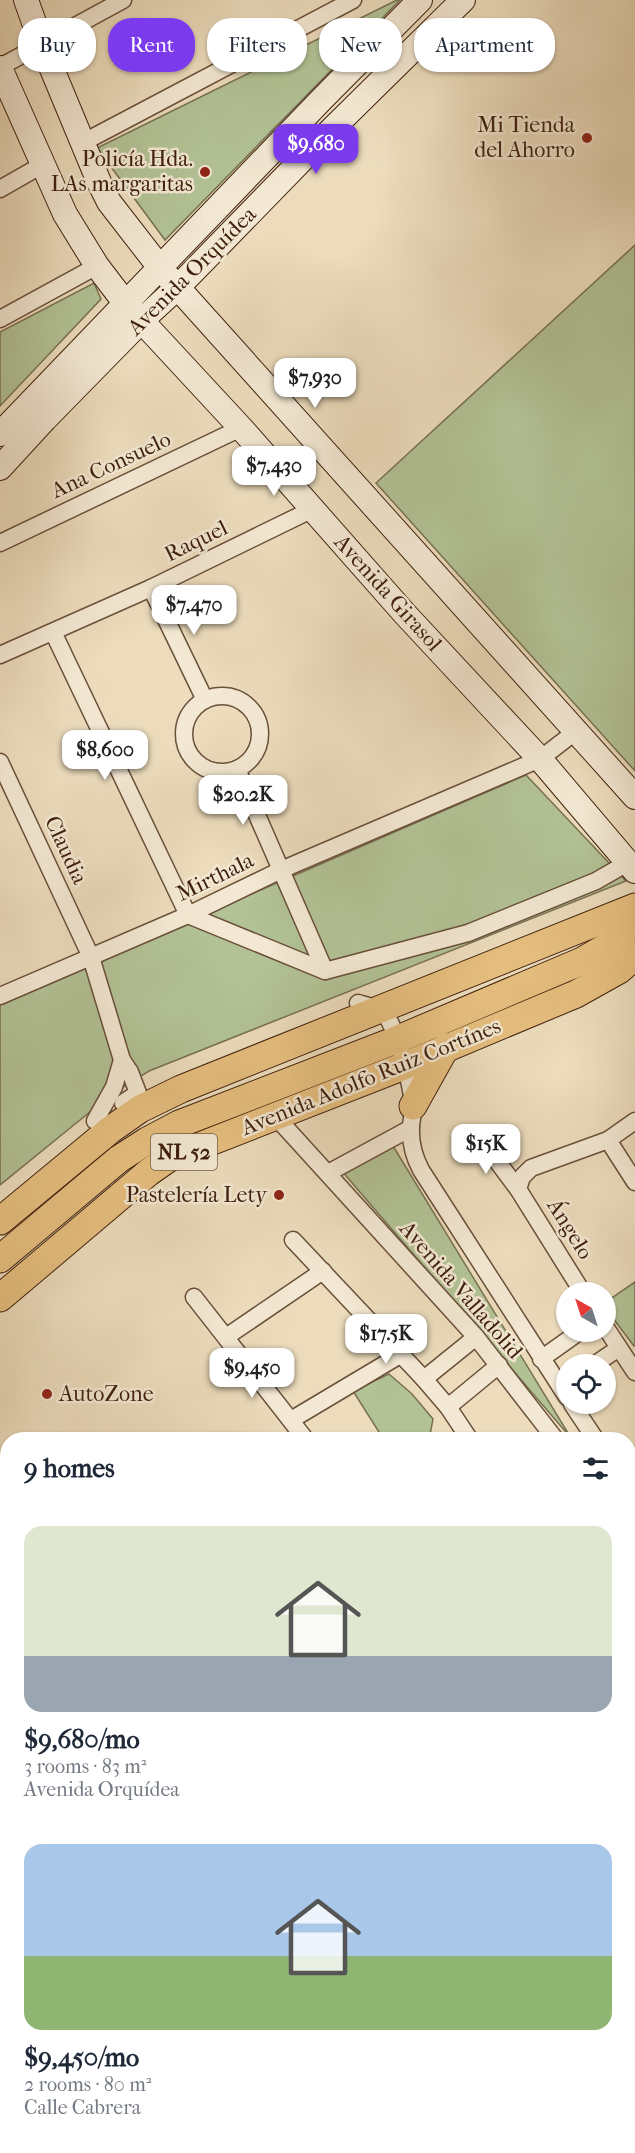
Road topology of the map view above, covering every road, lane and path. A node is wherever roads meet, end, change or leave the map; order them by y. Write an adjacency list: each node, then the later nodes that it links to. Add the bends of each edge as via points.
1 (26, 0): 6 (street)
2 (123, 0): 7 (street)
3 (353, 0): 17 (street)
4 (420, 0): 9 (street, Avenida Orquídea)
5 (463, 0): 8 (street, Avenida Orquídea)
6 (32, 18)
7 (91, 18)
8 (444, 18)
9 (402, 19)
10 (402, 21): 11 (street)
11 (414, 34)
12 (414, 47): 22 (street, Avenida Orquídea)
13 (18, 58): 14 (street)
14 (0, 67): 18 (street, Avenida Girasol)
15 (53, 72): 17 (street)
16 (349, 72): 21 (street, Avenida Orquídea)
17 (82, 143): 21 (street, via 109,202)
18 (42, 165): 19 (street); 20 (street, Avenida Girasol, via 65,214)
19 (0, 189)
20 (97, 266): 23 (street, Avenida Girasol); 24 (street)
21 (161, 269): 22 (street); 23 (street, Avenida Orquídea)
22 (178, 287): 23 (street, Avenida Orquídea); 34 (street)
23 (134, 313): 25 (street, Avenida Girasol); 26 (street, Avenida Orquídea); 27 (street, Avenida Orquídea)
24 (0, 320)
25 (241, 428): 28 (street, Avenida Girasol); 29 (street, Ana Consuelo)
26 (0, 434)
27 (0, 468)
28 (313, 509): 30 (street, Raquel); 35 (street, Avenida Girasol)
29 (0, 543)
30 (151, 588): 31 (street, Raquel); 33 (street)
31 (53, 632): 32 (street, Raquel); 44 (street)
32 (0, 655)
33 (205, 699): 37 (street, via 185,724 186,745 197,763 206,768 227,772); 37 (street, via 218,695 238,699 254,711 260,723 257,750)
34 (575, 732): 35 (street, Mirthala); 38 (street)
35 (540, 759): 39 (street, Avenida Girasol); 40 (street, Mirthala)
36 (0, 762): 46 (street, Claudia)
37 (237, 769): 40 (street)
38 (635, 797)
39 (632, 867): 48 (street, via 468,933)
40 (281, 870): 44 (street, Mirthala); 48 (street)
41 (635, 890): 50 (main road)
42 (635, 898): 50 (main road)
43 (635, 907): 50 (main road)
44 (188, 915): 46 (street, Mirthala); 48 (street)
45 (635, 925): 51 (main road, via 582,961)
46 (91, 957): 49 (street, Mirthala); 53 (street, Claudia)
47 (634, 957): 52 (main road, Avenida Adolfo Ruiz Cortínes / NL 52, via 576,994)
48 (325, 971)
49 (0, 996)
50 (367, 1006): 51 (street, Avenida Valladolid, via 386,1017); 55 (main road, via 183,1071); 66 (main road, via 151,1095 98,1128); 67 (main road, via 140,1109)
51 (396, 1040): 54 (street, Avenida Valladolid); 69 (main road, via 189,1120 147,1141 119,1159)
52 (446, 1047): 54 (main road, Avenida Adolfo Ruiz Cortínes / NL 52); 57 (main road)
53 (122, 1060): 55 (street, Claudia, via 130,1072); 58 (street, via 114,1087)
54 (404, 1066): 56 (main road, Avenida Adolfo Ruiz Cortínes / NL 52); 57 (street, Avenida Valladolid)
55 (130, 1098): 58 (main road)
56 (276, 1117): 62 (street, Avenida Valladolid); 72 (main road, Avenida Adolfo Ruiz Cortínes / NL 52, via 157,1166)
57 (412, 1117): 62 (street); 81 (street, Avenida Valladolid, via 415,1158 421,1170)
58 (95, 1121): 65 (main road)
59 (635, 1121): 60 (street)
60 (608, 1140): 63 (street); 64 (street, via 531,1168 522,1177)
61 (482, 1141): 64 (street, Ángelo)
62 (328, 1173): 75 (street, Avenida Valladolid)
63 (635, 1182)
64 (518, 1190): 71 (street, Ángelo)
65 (0, 1196)
66 (0, 1207)
67 (0, 1221)
68 (293, 1240): 70 (street)
69 (0, 1260)
70 (323, 1271): 74 (street); 80 (street)
71 (577, 1282)
72 (0, 1298)
73 (194, 1298): 74 (street)
74 (226, 1337): 88 (street)
75 (476, 1337): 82 (street, Avenida Valladolid); 85 (street)
76 (565, 1342): 81 (street)
77 (615, 1342): 78 (street)
78 (619, 1348): 79 (street); 83 (street)
79 (610, 1354)
80 (400, 1355): 85 (street); 88 (street)
81 (541, 1359): 84 (street, Avenida Valladolid)
82 (499, 1365): 86 (street); 91 (street, Avenida Valladolid)
83 (635, 1372)
84 (556, 1378)
85 (424, 1379): 86 (street)
86 (448, 1407): 90 (street)
87 (579, 1414): 92 (street)
88 (291, 1420): 89 (street)
89 (300, 1432)
90 (462, 1432)
91 (550, 1432)
92 (591, 1432)

